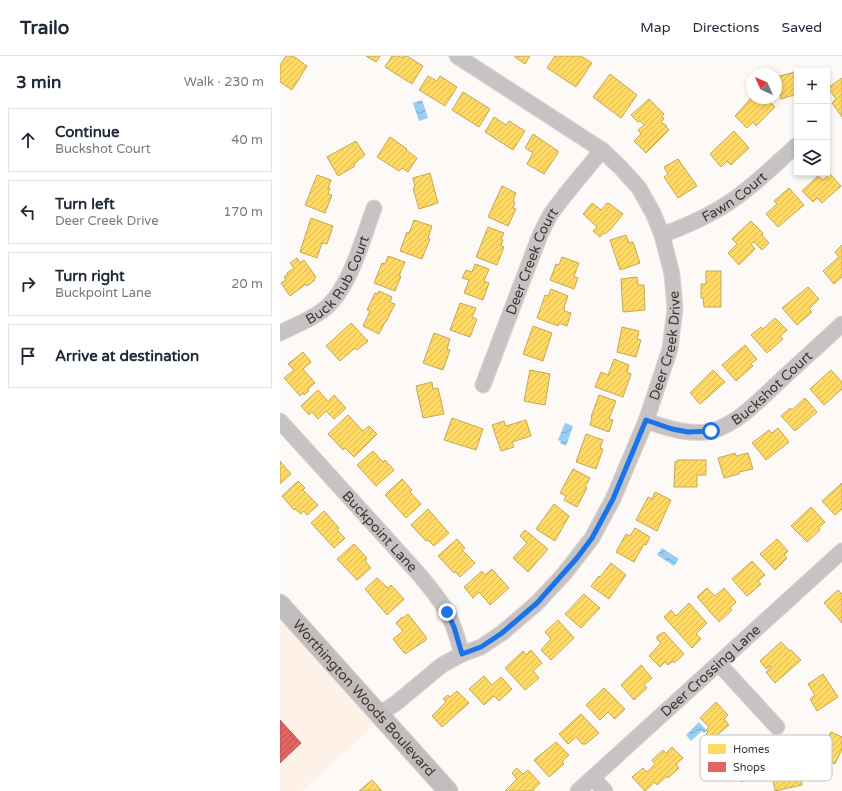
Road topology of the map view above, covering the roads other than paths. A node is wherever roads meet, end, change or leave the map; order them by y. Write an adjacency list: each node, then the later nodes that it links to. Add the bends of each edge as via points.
1 (457, 56): 3 (street, Deer Creek Drive)
2 (794, 148): 5 (street, Fawn Court, via 746,191 716,211)
3 (602, 150): 5 (street, Deer Creek Drive, via 639,188); 8 (street, Deer Creek Court, via 550,215)
4 (374, 208): 7 (street, Buck Rub Court, via 341,291 324,310)
5 (662, 235): 9 (street, Deer Creek Drive, via 672,274 676,309 670,349)
6 (842, 324): 9 (street, Buckshot Court, via 745,412 727,425 711,431 688,432)
7 (280, 333)
8 (483, 385)
9 (646, 420): 13 (street, Deer Creek Drive, via 613,499 592,538 577,558 537,603 502,633 481,647)
10 (280, 421): 13 (street, Buckpoint Lane, via 434,593 454,627)
11 (842, 551): 14 (street, Deer Crossing Lane)
12 (280, 604): 15 (main road, Worthington Woods Boulevard)
13 (462, 654): 15 (street, Deer Creek Drive, via 442,665)
14 (719, 664): 16 (street); 17 (street, Deer Crossing Lane)
15 (379, 714): 18 (main road, Worthington Woods Boulevard)
16 (777, 727)
17 (593, 778): 19 (street, Deer Crossing Lane); 20 (street)
18 (444, 790)
19 (578, 791)
20 (605, 791)

